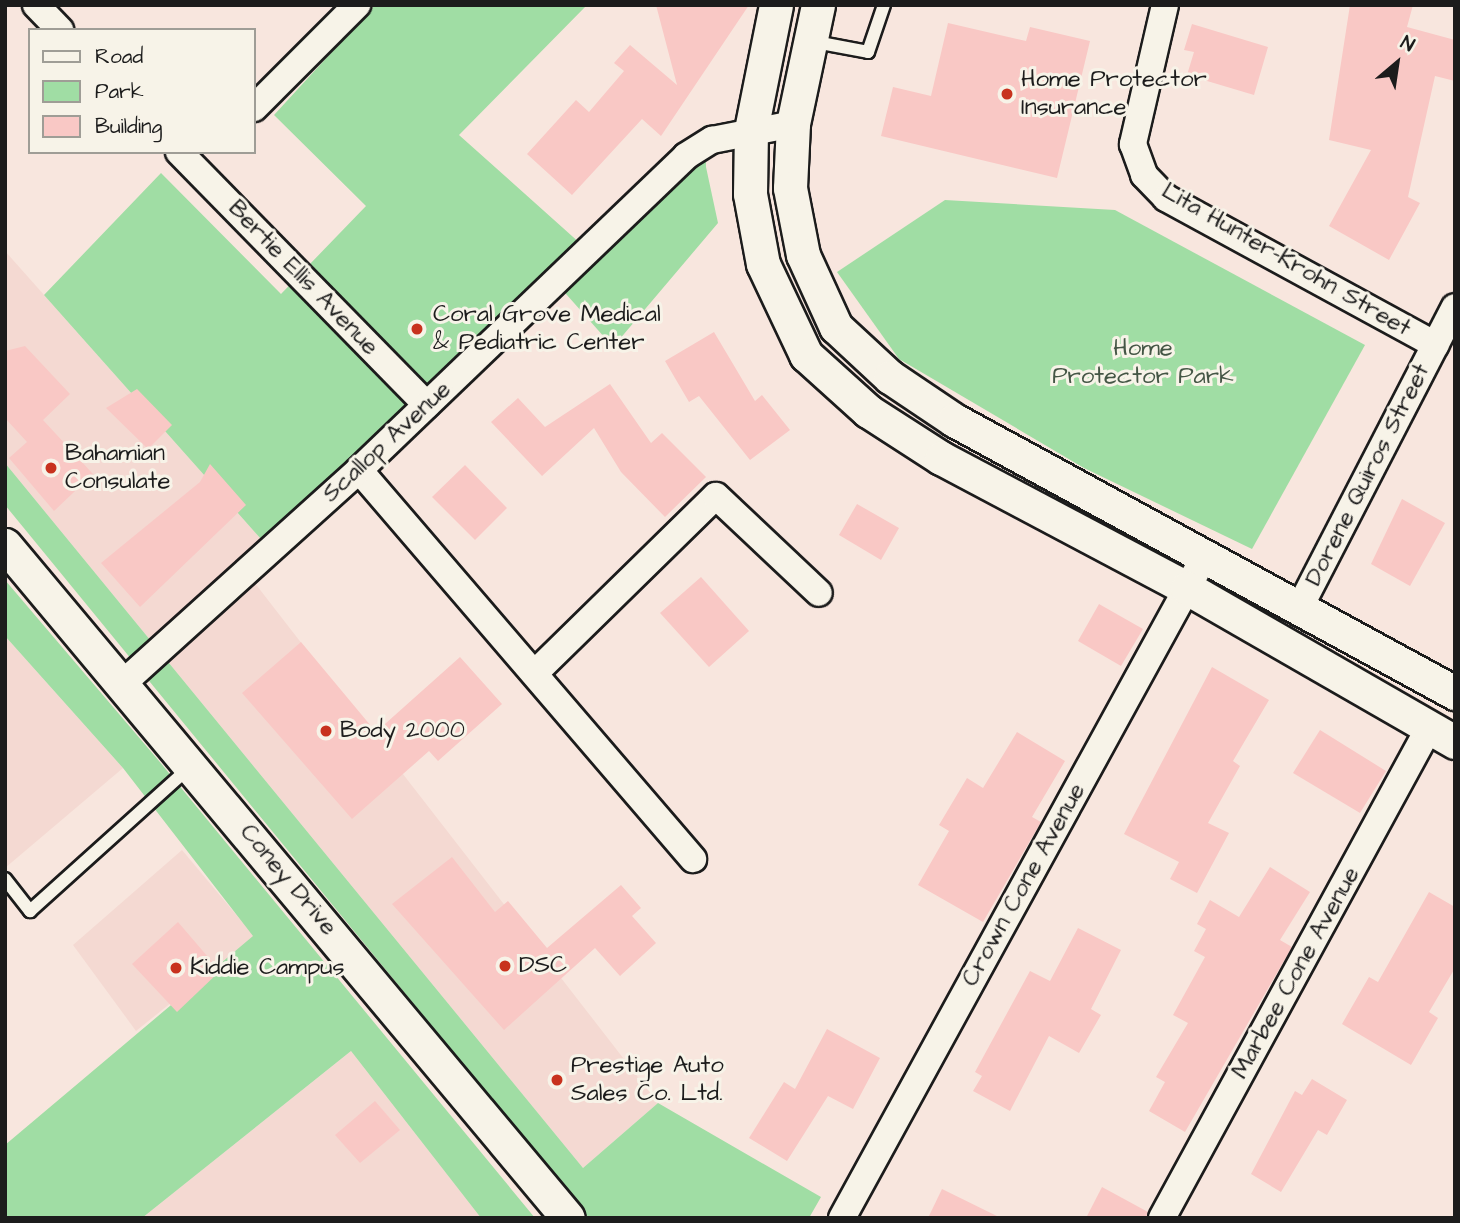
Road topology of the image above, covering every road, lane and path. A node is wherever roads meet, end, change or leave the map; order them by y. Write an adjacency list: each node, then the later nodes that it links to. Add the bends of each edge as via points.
1 (36, 5): 7 (street)
2 (357, 5): 9 (street)
3 (776, 5): 11 (street)
4 (818, 5): 8 (street)
5 (884, 5): 8 (lane, via 868,52)
6 (1165, 5): 14 (street, Lita Hunter-Krohn Street, via 1133,144 1144,175 1166,198)
7 (58, 28)
8 (810, 41): 10 (street)
9 (256, 106)
10 (793, 124): 11 (street, Scallop Avenue); 18 (street, via 790,188 803,255 836,327 890,377 954,420)
11 (751, 130): 15 (street, Scallop Avenue, via 712,140 687,156); 19 (street, via 750,194 763,264 806,355 868,411 941,458)
12 (194, 157): 15 (street, Bertie Ellis Avenue)
13 (1455, 307): 14 (street, Dorene Quiros Street)
14 (1436, 345): 21 (street, Dorene Quiros Street)
15 (427, 405): 16 (street, Scallop Avenue)
16 (359, 470): 22 (street); 23 (street, Scallop Avenue)
17 (5, 545): 23 (street, Coney Drive)
18 (1207, 552): 19 (street, Crown Cone Avenue); 21 (street)
19 (1187, 588): 25 (street); 30 (street, Crown Cone Avenue)
20 (819, 593): 22 (street, via 716,496)
21 (1301, 605): 24 (street)
22 (537, 671): 27 (street)
23 (121, 685): 26 (street, Coney Drive)
24 (1455, 693)
25 (1442, 735): 31 (street, Marbee Cone Avenue)
26 (191, 767): 28 (lane, via 30,911); 29 (street, Coney Drive)
27 (693, 859)
28 (5, 879)
29 (568, 1218)
30 (842, 1218)
31 (1162, 1218)

